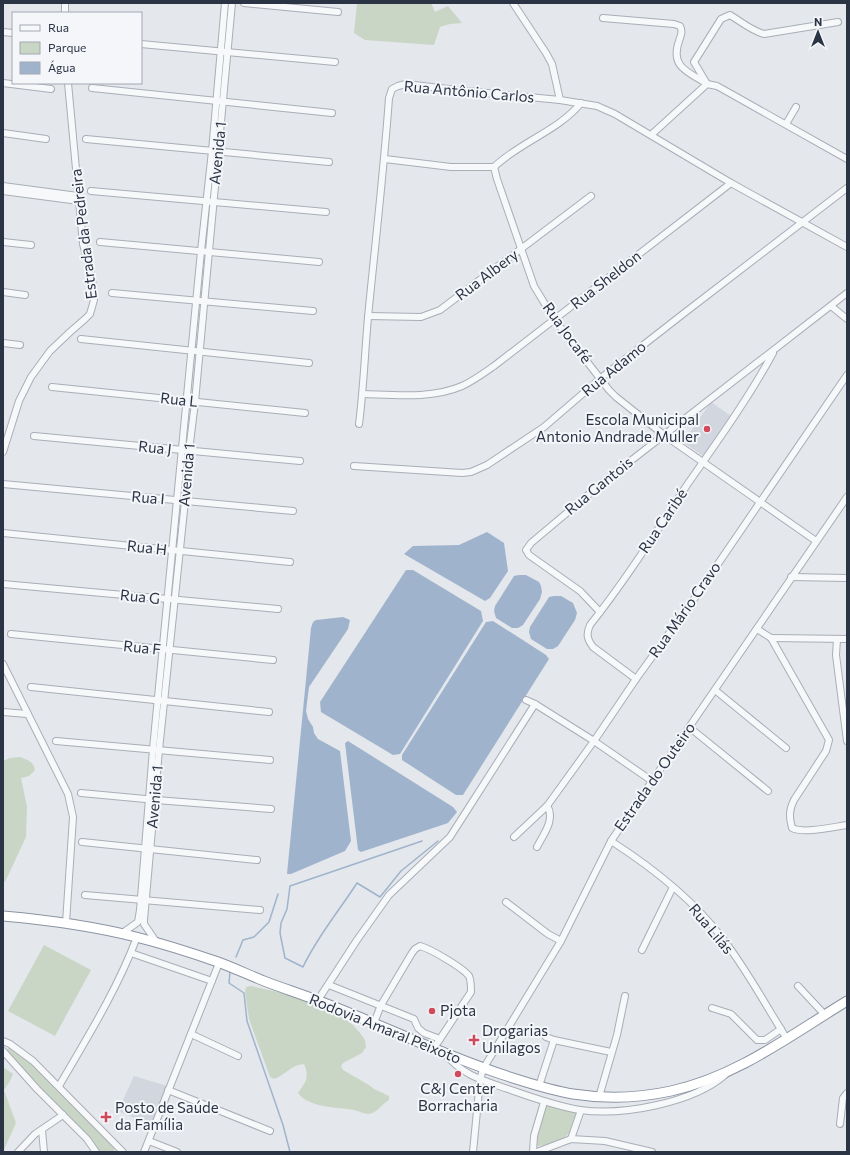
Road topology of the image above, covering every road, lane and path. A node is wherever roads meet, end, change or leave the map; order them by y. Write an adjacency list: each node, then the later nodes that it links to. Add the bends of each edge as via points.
1 (225, 3): 9 (street, Avenida 1)
2 (232, 3): 9 (street, Avenida 1)
3 (244, 3): 5 (street)
4 (513, 3): 16 (street, via 552,64)
5 (338, 12)
6 (603, 18): 13 (street, via 680,26 676,60 688,73)
7 (838, 22): 13 (street, via 764,34 730,15 721,19 694,62)
8 (142, 44): 9 (street)
9 (223, 52): 10 (street); 17 (street, Avenida 1)
10 (335, 62)
11 (3, 83): 15 (street)
12 (68, 84): 37 (street, Estrada da Pedreira)
13 (707, 84): 21 (street, via 717,86); 23 (street)
14 (92, 88): 17 (street)
15 (51, 89)
16 (560, 100): 18 (street, Rua Antônio Carlos); 27 (street, Rua Antônio Carlos, via 406,84 398,86 392,89 389,98)
17 (219, 101): 20 (street); 26 (street, Avenida 1)
18 (581, 103): 23 (street, Rua Antônio Carlos, via 597,106); 30 (street, via 565,120 505,157)
19 (796, 107): 21 (street)
20 (332, 113)
21 (786, 124): 28 (street)
22 (3, 133): 24 (street)
23 (651, 134): 31 (street, Rua Antônio Carlos)
24 (46, 139)
25 (86, 139): 26 (street)
26 (215, 152): 29 (street); 38 (street, Avenida 1); 39 (street, Avenida 1)
27 (385, 159): 30 (street, via 451,167); 58 (street, Rua Antônio Carlos)
28 (847, 159)
29 (328, 162)
30 (494, 167): 46 (street, Rua Jocafé)
31 (731, 183): 41 (street, Rua Antônio Carlos); 59 (street, Rua Sheldon)
32 (3, 186): 37 (street)
33 (847, 188): 41 (street, Rua Adamo)
34 (3, 191): 37 (street)
35 (91, 191): 38 (street)
36 (591, 196): 46 (street, Rua Albery)
37 (79, 198): 80 (street, Estrada da Pedreira, via 83,244 92,278 92,307 85,319 50,351 30,377 19,401)
38 (206, 201): 39 (street); 47 (street, Avenida 1)
39 (213, 202): 40 (street); 48 (street, Avenida 1)
40 (326, 212)
41 (803, 222): 45 (street, Rua Antônio Carlos); 69 (street, Rua Adamo)
42 (3, 242): 44 (street)
43 (100, 242): 47 (street)
44 (31, 246)
45 (847, 246)
46 (521, 250): 58 (street, Rua Albery, via 440,310 421,317); 59 (street, Rua Jocafé, via 534,286)
47 (201, 251): 48 (street); 54 (street, Avenida 1)
48 (208, 252): 49 (street); 55 (street, Avenida 1)
49 (318, 262)
50 (3, 292): 53 (street)
51 (112, 293): 54 (street)
52 (847, 293): 56 (street, Rua Gantois)
53 (25, 295)
54 (197, 301): 55 (street); 65 (street, Avenida 1)
55 (204, 301): 57 (street); 66 (street, Avenida 1)
56 (831, 306): 60 (street); 64 (street, Rua Gantois)
57 (313, 311)
58 (368, 316): 71 (street, Rua Antônio Carlos)
59 (554, 319): 69 (street, Rua Jocafé); 71 (street, Rua Sheldon, via 494,366 463,386 433,394)
60 (847, 319)
61 (80, 339): 65 (street)
62 (3, 343): 63 (street)
63 (20, 345)
64 (774, 349): 76 (street, Rua Gantois); 82 (street, Rua Caribé, via 754,386)
65 (192, 351): 66 (street); 72 (street, Avenida 1)
66 (199, 351): 67 (street); 73 (street, Avenida 1)
67 (309, 363)
68 (847, 375): 88 (street, Rua Mário Cravo)
69 (601, 378): 76 (street, Rua Jocafé, via 616,397); 83 (street, Rua Adamo, via 544,427 479,470 462,474)
70 (52, 387): 72 (street, Rua L)
71 (363, 394): 75 (street, Rua Antônio Carlos)
72 (186, 401): 73 (street, Rua L); 78 (street, Avenida 1)
73 (195, 402): 74 (street, Rua L); 79 (street, Avenida 1)
74 (305, 413)
75 (359, 424)
76 (664, 435): 82 (street, Rua Jocafé); 99 (street, Rua Gantois, via 582,499 530,543 526,550 580,591)
77 (34, 436): 78 (street, Rua J)
78 (181, 451): 79 (street, Rua J); 86 (street, Avenida 1)
79 (189, 451): 81 (street, Rua J); 87 (street, Avenida 1)
80 (3, 452)
81 (300, 461)
82 (704, 462): 88 (street, Rua Jocafé); 99 (street, Rua Caribé)
83 (354, 466)
84 (3, 484): 86 (street, Rua I)
85 (847, 497): 91 (street, Estrada do Outeiro)
86 (177, 500): 87 (street, Rua I); 92 (street, Avenida 1)
87 (185, 501): 89 (street, Rua I); 92 (street, Avenida 1)
88 (760, 503): 91 (street, Rua Jocafé); 108 (street, Rua Mário Cravo)
89 (293, 512)
90 (3, 533): 92 (street, Rua H)
91 (816, 541): 94 (street, Estrada do Outeiro)
92 (176, 550): 93 (street, Rua H); 97 (street, Avenida 1)
93 (290, 562)
94 (791, 577): 95 (street); 100 (street, Estrada do Outeiro)
95 (847, 578)
96 (3, 584): 97 (street, Rua G)
97 (171, 600): 98 (street, Rua G); 105 (street, Avenida 1)
98 (278, 609)
99 (600, 612): 108 (street, Rua Caribé, via 590,625 587,632 588,640 593,647)
100 (757, 629): 102 (street); 110 (street, Estrada do Outeiro)
101 (10, 634): 105 (street, Rua F)
102 (771, 638): 103 (street); 130 (street, via 829,740 826,751 790,807 792,828 808,830)
103 (837, 639): 104 (street); 120 (street, via 836,655)
104 (847, 639)
105 (166, 650): 106 (street, Rua F); 111 (street, Avenida 1)
106 (273, 660)
107 (3, 664): 116 (street)
108 (636, 679): 119 (street, Rua Mário Cravo)
109 (31, 687): 111 (street)
110 (715, 690): 117 (street, Estrada do Outeiro); 121 (street)
111 (161, 700): 115 (street); 122 (street, Avenida 1)
112 (526, 700): 113 (street)
113 (536, 704): 119 (street); 152 (street, via 450,837 389,895)
114 (3, 712): 116 (street)
115 (269, 712)
116 (27, 714): 143 (street, via 71,804 73,817)
117 (690, 727): 124 (street, Estrada do Outeiro); 125 (street)
118 (56, 741): 122 (street)
119 (594, 741): 124 (street); 128 (street, Rua Mário Cravo)
120 (847, 741)
121 (786, 748)
122 (156, 749): 123 (street); 127 (street, Avenida 1)
123 (270, 760)
124 (652, 781): 132 (street, Estrada do Outeiro)
125 (768, 791)
126 (81, 793): 127 (street)
127 (153, 800): 129 (street); 135 (street, Avenida 1)
128 (547, 806): 131 (street, Rua Mário Cravo); 134 (street, via 550,822)
129 (271, 810)
130 (847, 825)
131 (514, 838)
132 (611, 841): 137 (street, Rua Lilás, via 636,857); 146 (street, Estrada do Outeiro)
133 (82, 842): 135 (street)
134 (536, 847)
135 (148, 850): 136 (street); 139 (street, Avenida 1)
136 (257, 860)
137 (673, 887): 148 (street); 161 (street, Rua Lilás, via 723,939)
138 (85, 895): 139 (street)
139 (143, 900): 141 (street); 144 (street, Avenida 1, via 138,922); 147 (street, Avenida 1, via 144,924)
140 (506, 902): 146 (street)
141 (260, 910)
142 (3, 916): 143 (highway, Rodovia Amaral Peixoto)
143 (66, 923): 144 (highway, Rodovia Amaral Peixoto)
144 (121, 934): 145 (highway, Rodovia Amaral Peixoto)
145 (137, 937): 147 (highway, Rodovia Amaral Peixoto); 149 (street)
146 (561, 941): 174 (street, Estrada do Outeiro)
147 (157, 943): 150 (highway, Rodovia Amaral Peixoto)
148 (642, 950)
149 (131, 953): 151 (street); 177 (street, via 93,1029)
150 (223, 964): 151 (street); 155 (highway, Rodovia Amaral Peixoto)
151 (212, 981): 162 (street)
152 (329, 985): 155 (street); 157 (street)
153 (798, 986): 159 (street)
154 (625, 996): 171 (street)
155 (318, 1000): 160 (highway, Rodovia Amaral Peixoto)
156 (847, 1001): 159 (highway, Rodovia Amaral Peixoto)
157 (381, 1005): 160 (street); 164 (street, via 414,1019 424,1033); 164 (street, via 415,949 420,946 426,948 450,961 469,976 472,987)
158 (712, 1008): 161 (street, via 731,1014 757,1040 765,1040)
159 (825, 1015): 165 (highway, Rodovia Amaral Peixoto)
160 (374, 1023): 169 (highway, Rodovia Amaral Peixoto)
161 (781, 1029): 165 (street, Rua Lilás)
162 (191, 1034): 173 (street); 179 (street)
163 (546, 1037): 166 (street)
164 (440, 1039): 169 (street)
165 (787, 1039): 175 (highway, Rodovia Amaral Peixoto)
166 (554, 1040): 171 (street); 178 (street)
167 (3, 1041): 168 (street)
168 (10, 1044): 170 (street, via 3,1047); 177 (street, via 33,1061)
169 (434, 1048): 172 (highway, Rodovia Amaral Peixoto)
170 (4, 1052): 184 (street)
171 (611, 1052): 181 (street)
172 (444, 1053): 174 (highway, Rodovia Amaral Peixoto); 176 (street, via 459,1069)
173 (238, 1056)
174 (483, 1069): 176 (street, Estrada do Outeiro); 178 (highway, Rodovia Amaral Peixoto)
175 (729, 1071): 181 (highway, Rodovia Amaral Peixoto, via 674,1091 635,1096); 183 (street, via 717,1082 676,1100 647,1107)
176 (480, 1080): 182 (street); 200 (street, Estrada do Outeiro)
177 (59, 1086): 191 (street)
178 (539, 1086): 181 (highway, Rodovia Amaral Peixoto)
179 (168, 1090): 187 (street); 189 (street)
180 (847, 1093): 185 (street, via 843,1098)
181 (599, 1096)
182 (544, 1102): 183 (street); 201 (street, via 532,1143)
183 (581, 1110): 188 (street)
184 (63, 1115): 186 (street); 196 (street)
185 (840, 1124)
186 (42, 1130): 190 (street); 195 (street)
187 (270, 1131)
188 (571, 1139): 192 (street); 203 (street, via 605,1141)
189 (149, 1140): 198 (street); 199 (street)
190 (22, 1146): 193 (street); 194 (street)
191 (117, 1149): 197 (street)
192 (545, 1150): 202 (street)
193 (18, 1152)
194 (27, 1152)
195 (44, 1152)
196 (96, 1152)
197 (123, 1152)
198 (144, 1152)
199 (177, 1152)
200 (473, 1152)
201 (533, 1152)
202 (538, 1152)
203 (652, 1152)

